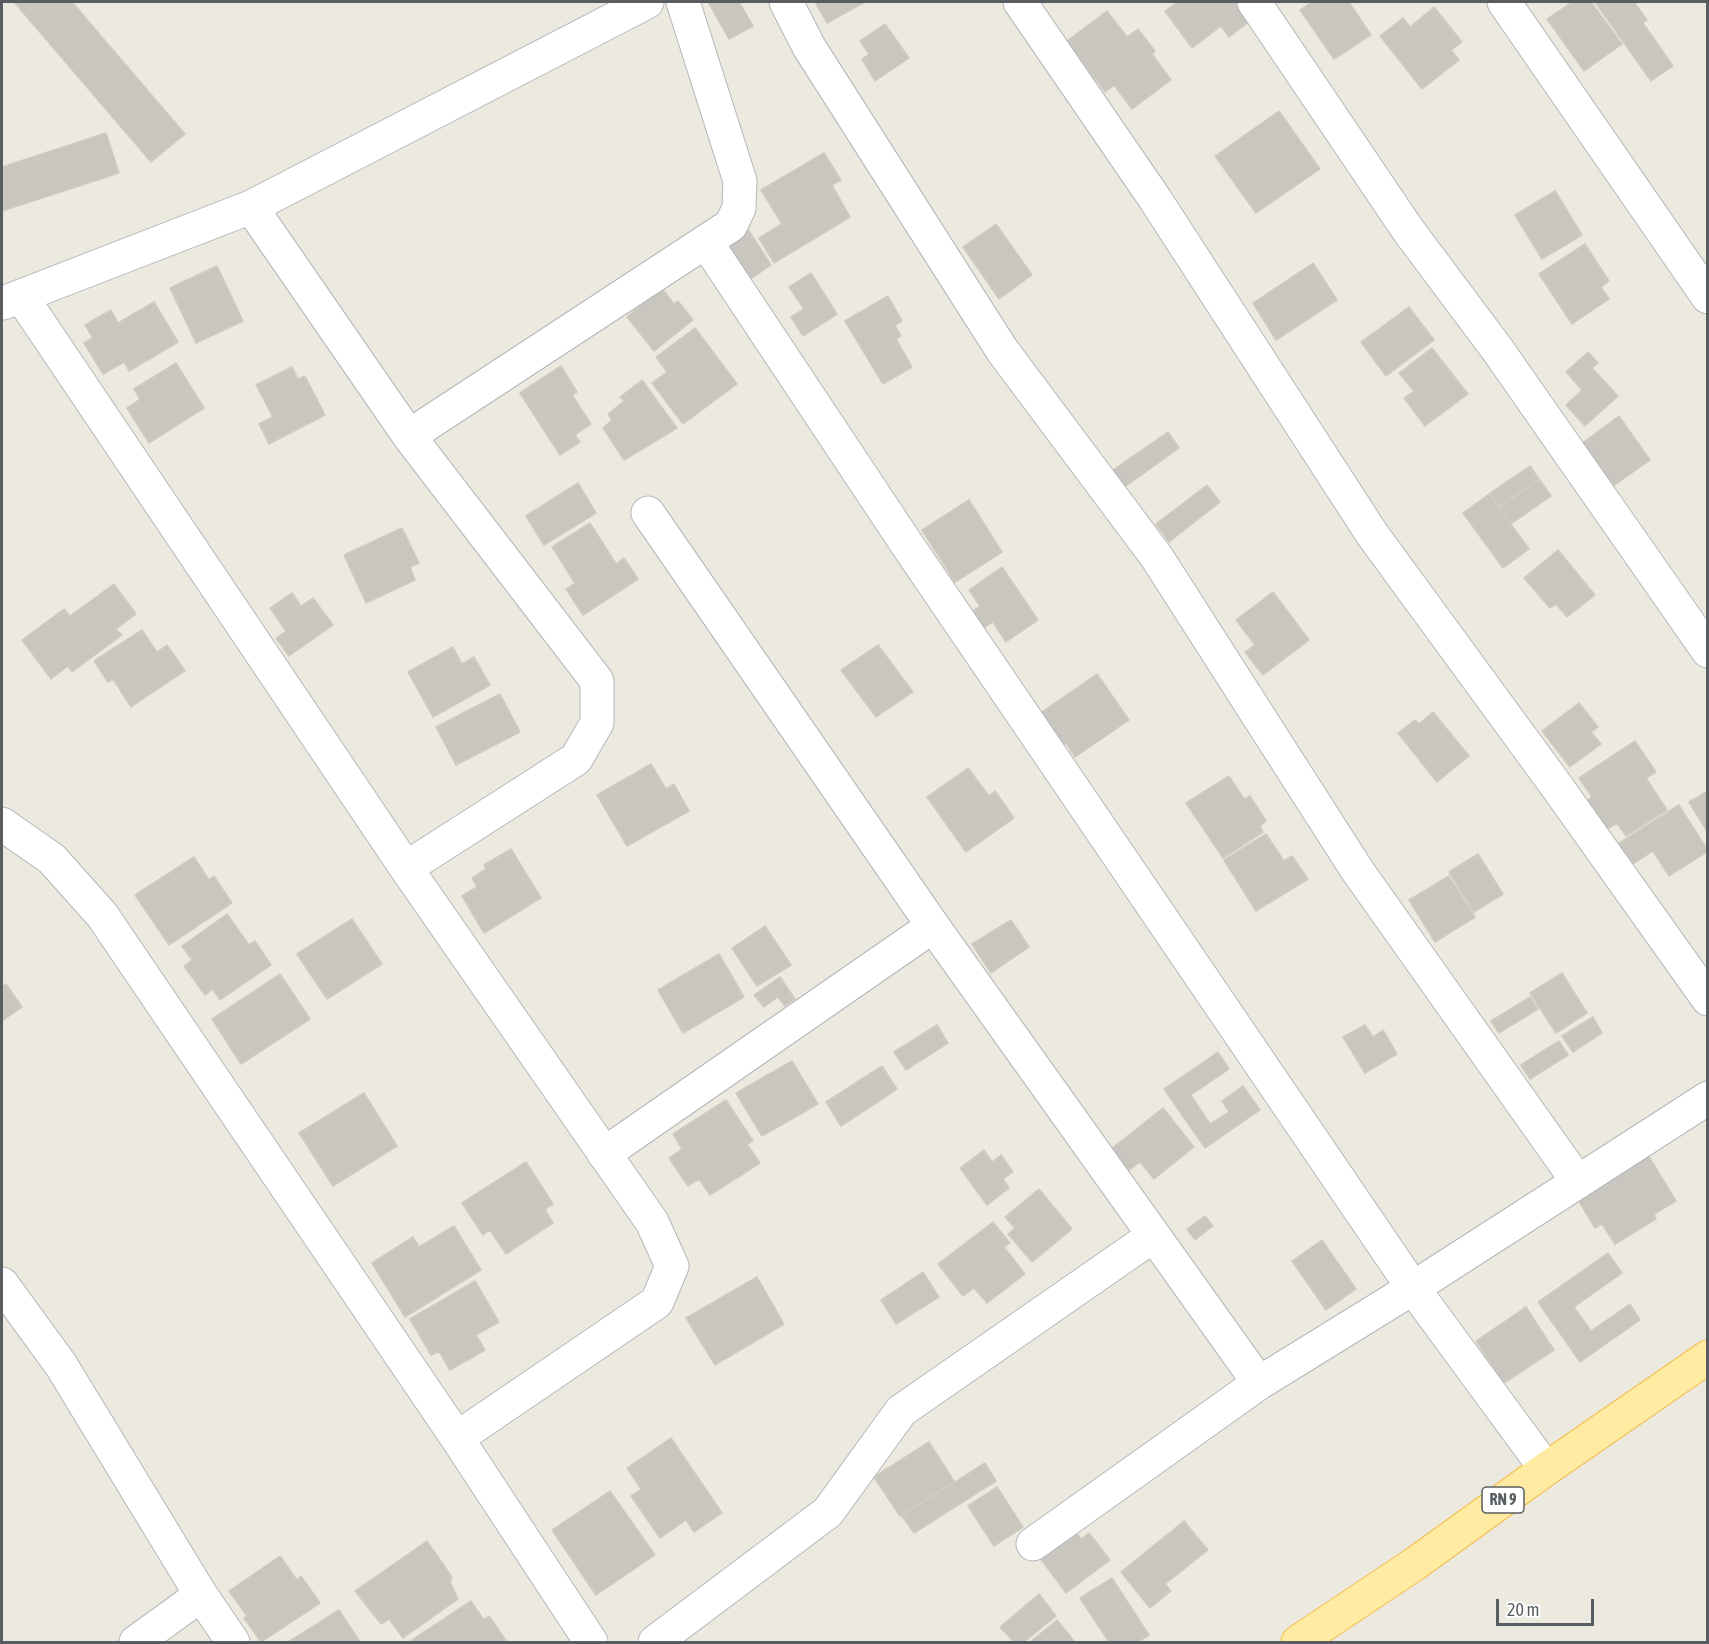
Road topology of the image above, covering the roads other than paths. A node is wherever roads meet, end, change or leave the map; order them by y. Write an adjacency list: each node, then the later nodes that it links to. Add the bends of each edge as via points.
1 (647, 2): 7 (street)
2 (683, 2): 8 (street, via 740,181 739,208 731,225)
3 (786, 2): 20 (street, via 809,47 1002,350 1156,556 1357,870)
4 (1020, 2): 17 (street, via 1161,209 1372,534)
5 (1254, 2): 13 (street, via 1408,231 1497,349)
6 (1504, 2): 9 (street)
7 (251, 207): 10 (street); 11 (street)
8 (706, 242): 11 (street); 23 (street)
9 (1707, 297)
10 (11, 300): 15 (street)
11 (409, 436): 15 (street, via 597,681 597,723 576,759)
12 (648, 513): 16 (street)
13 (1707, 651)
14 (2, 824): 26 (street, via 52,859 102,915)
15 (406, 868): 19 (street)
16 (933, 926): 19 (street); 21 (street)
17 (1707, 999)
18 (1707, 1098): 20 (street)
19 (604, 1154): 26 (street, via 652,1222 672,1266 657,1302)
20 (1578, 1182): 23 (street)
21 (1153, 1236): 25 (street); 33 (street, via 900,1411 828,1512)
22 (2, 1284): 29 (street, via 61,1365)
23 (1413, 1288): 25 (street); 27 (street)
24 (1707, 1356): 27 (main road, RN 9)
25 (1259, 1383): 28 (street)
26 (457, 1437): 32 (street)
27 (1546, 1469): 34 (main road, RN 9)
28 (1033, 1544)
29 (201, 1595): 30 (street); 31 (street)
30 (136, 1642)
31 (233, 1642)
32 (591, 1642)
33 (655, 1642)
34 (1298, 1642)

